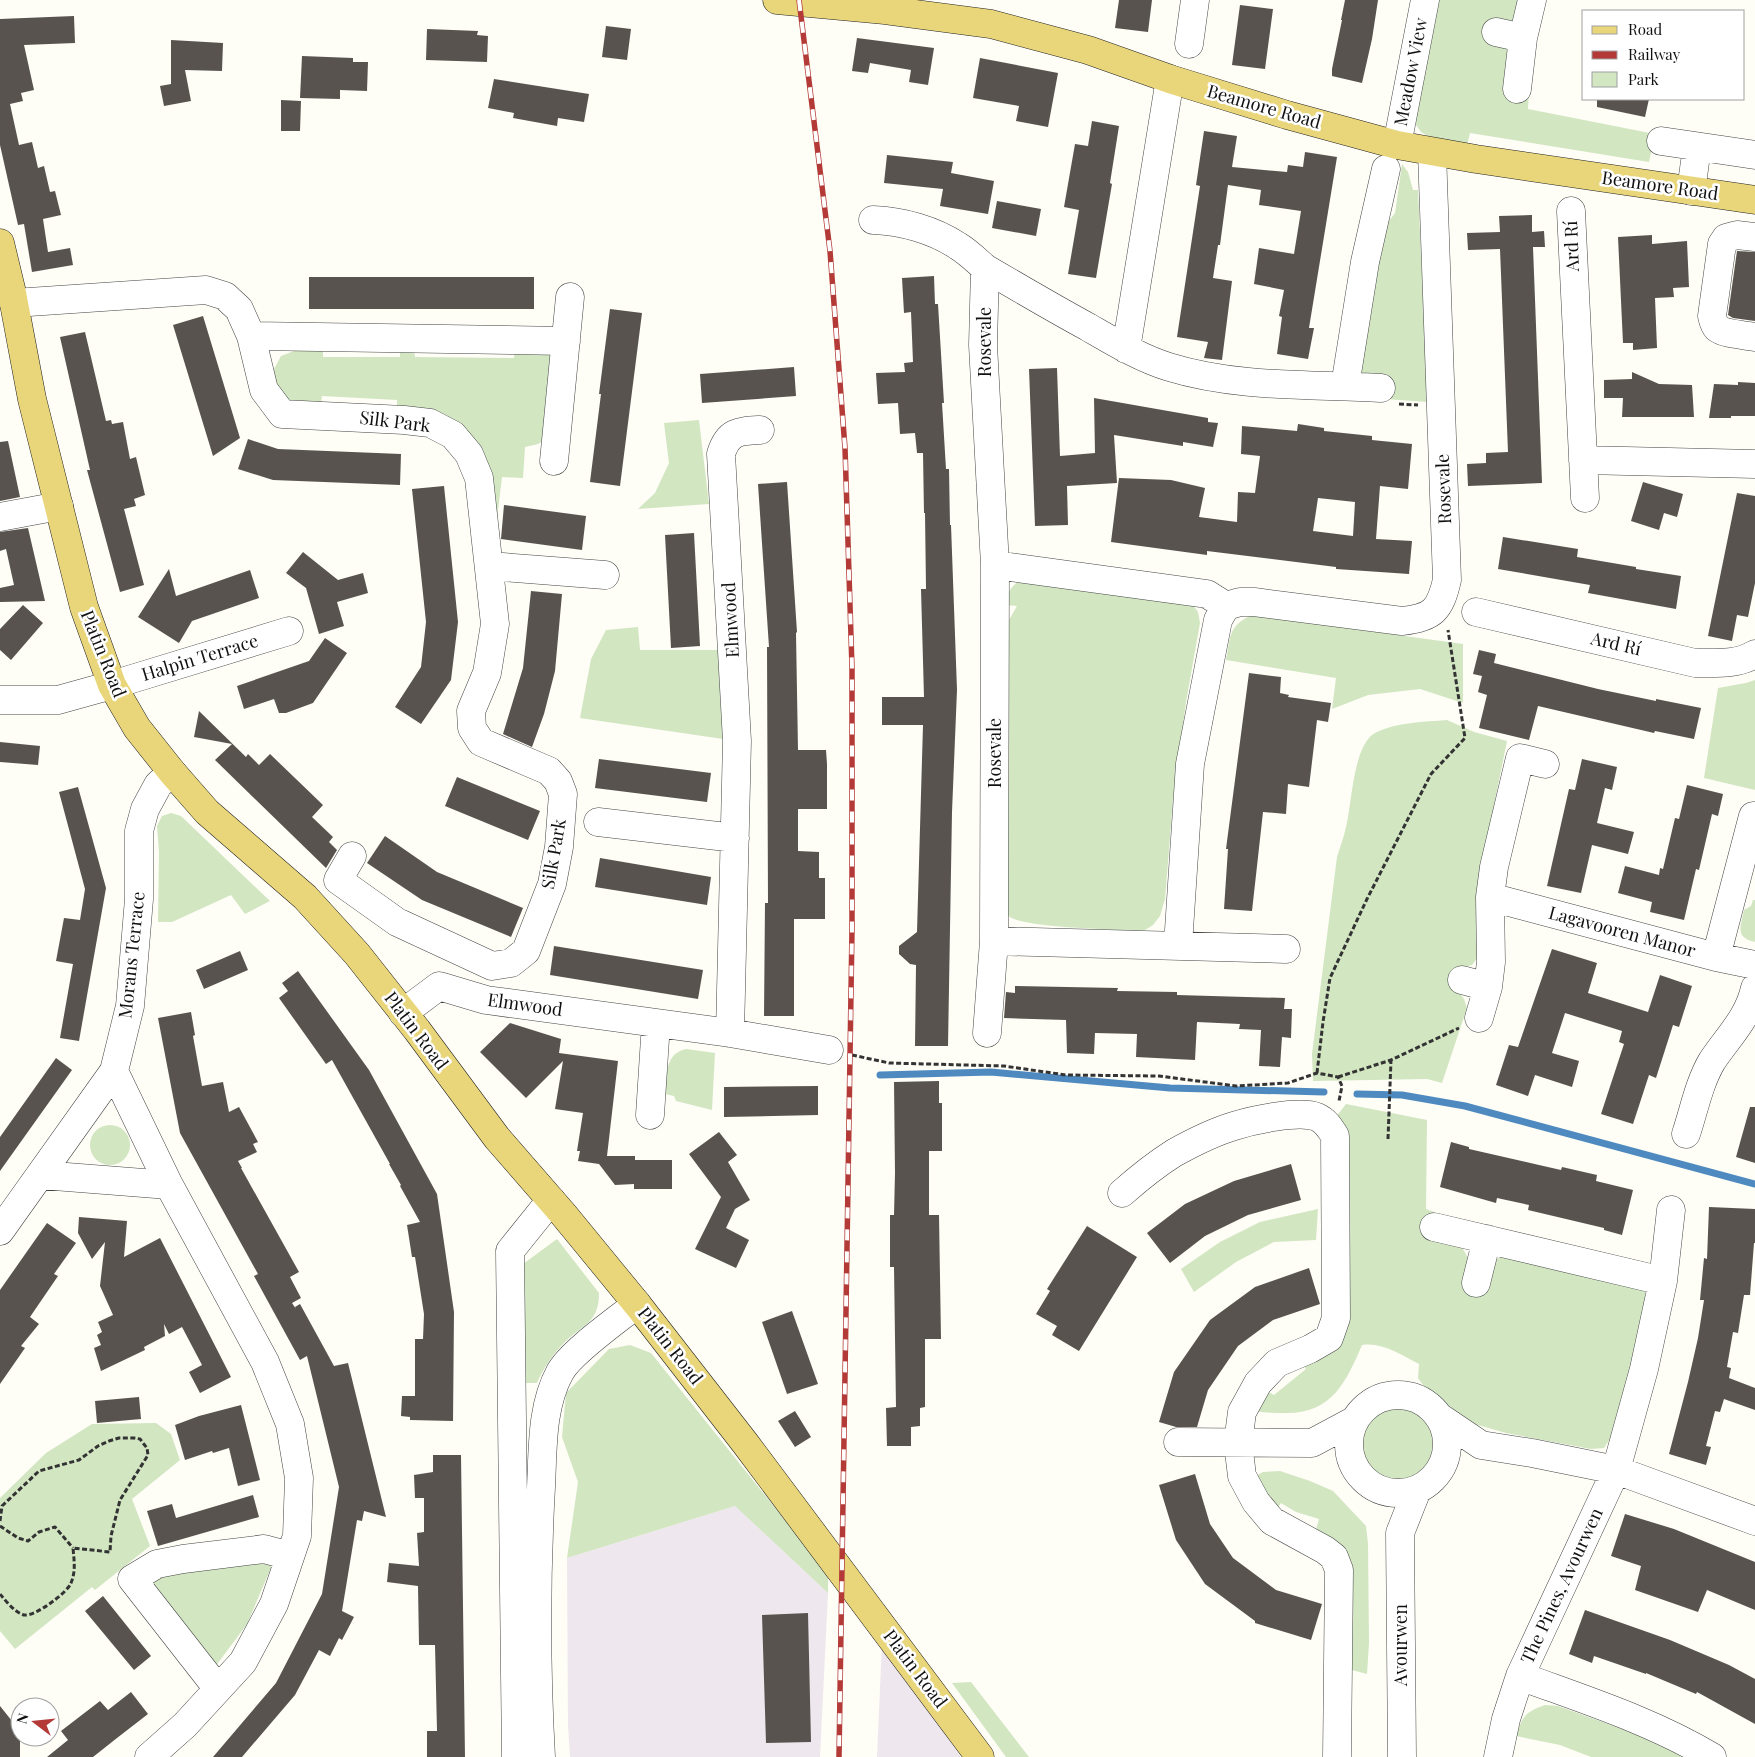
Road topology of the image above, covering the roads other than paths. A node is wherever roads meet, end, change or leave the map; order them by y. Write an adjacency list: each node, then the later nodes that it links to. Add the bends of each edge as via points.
1 (776, 0): 8 (main road, Beamore Road, via 990,24 1088,50)
2 (1195, 0): 7 (street)
3 (1425, 0): 11 (street, Meadow View)
4 (1532, 0): 6 (street)
5 (1496, 32): 6 (street)
6 (1523, 38): 9 (street)
7 (1189, 44)
8 (1170, 79): 11 (main road, Beamore Road); 28 (street)
9 (1516, 89)
10 (1661, 141): 12 (street)
11 (1397, 145): 13 (main road, Beamore Road)
12 (1697, 146): 14 (street); 16 (street)
13 (1432, 152): 16 (main road, Beamore Road); 41 (street, Rosevale, via 1447,580 1443,598 1433,612 1420,619 1402,621 1254,602)
14 (1755, 155)
15 (1386, 169): 29 (street, via 1363,271)
16 (1691, 191): 17 (main road, Beamore Road)
17 (1755, 200)
18 (1571, 211): 32 (street, Ard Rí)
19 (873, 220): 22 (street, via 916,226 958,246)
20 (1755, 237): 26 (street, via 1737,235 1726,238 1722,244 1712,316 1717,328)
21 (0, 243): 24 (main road, Platin Road)
22 (986, 268): 28 (street); 38 (street, Rosevale, via 983,345)
23 (570, 297): 27 (street)
24 (14, 303): 25 (street, Silk Park, via 206,290 225,296 239,309); 36 (main road, Platin Road, via 32,399)
25 (251, 336): 27 (street); 39 (street, Silk Park, via 264,390 282,414 430,422 453,435 469,454 479,478)
26 (1755, 337)
27 (566, 341): 33 (street)
28 (1126, 349): 29 (street, via 1170,367 1201,375 1278,384)
29 (1345, 386): 30 (street)
30 (1381, 388)
31 (760, 430): 51 (street, Elmwood, via 739,431 730,436 721,454 737,741)
32 (1583, 460): 34 (street); 35 (street, Ard Rí)
33 (554, 461)
34 (1755, 464)
35 (1585, 498)
36 (59, 506): 37 (street); 45 (main road, Platin Road, via 84,607)
37 (0, 517)
38 (995, 565): 41 (street, via 1207,594); 54 (street, Rosevale)
39 (489, 566): 40 (street); 52 (street, Silk Park, via 495,624 487,673 471,711 472,728 481,742 549,771 563,794 552,884 526,950 511,963 492,966 397,922 338,880)
40 (606, 575)
41 (1226, 606): 55 (street, via 1218,620 1190,764)
42 (1476, 612): 44 (street, Ard Rí, via 1695,663 1739,661)
43 (289, 631): 45 (street, Halpin Terrace)
44 (1755, 654)
45 (112, 686): 46 (street, Halpin Terrace, via 58,700); 48 (main road, Platin Road, via 137,728)
46 (0, 700)
47 (1545, 764): 53 (street, via 1520,758)
48 (172, 772): 62 (main road, Platin Road, via 207,812 319,910); 68 (street, Morans Terrace, via 158,785 145,809 139,831 139,900 130,1006)
49 (1755, 816): 57 (street)
50 (598, 822): 51 (street)
51 (735, 838): 65 (street, Elmwood)
52 (352, 856)
53 (1490, 897): 57 (street, Lagavooren Manor); 60 (street)
54 (994, 941): 55 (street); 66 (street, Rosevale)
55 (1178, 945): 56 (street)
56 (1286, 949)
57 (1716, 957): 58 (street, Lagavooren Manor)
58 (1755, 966)
59 (1462, 980): 60 (street)
60 (1488, 987): 63 (street)
61 (1755, 988): 70 (street, via 1745,1016 1711,1062)
62 (403, 1012): 64 (street, Elmwood, via 439,986 486,1000); 74 (main road, Platin Road, via 496,1138)
63 (1478, 1018)
64 (656, 1023): 65 (street, Elmwood); 69 (street)
65 (730, 1033): 67 (street, Elmwood)
66 (987, 1033)
67 (829, 1050)
68 (114, 1071): 71 (street, Morans Terrace); 72 (street)
69 (650, 1115)
70 (1686, 1134)
71 (41, 1175): 72 (street); 77 (street, Morans Terrace)
72 (169, 1184): 96 (street, via 266,1362 290,1424 299,1478 297,1536)
73 (1122, 1193): 85 (street, via 1176,1152 1233,1126 1306,1114 1328,1124 1335,1136 1336,1318 1329,1338 1277,1363 1258,1383 1242,1412)
74 (551, 1200): 81 (main road, Platin Road); 95 (street, via 510,1251)
75 (1671, 1210): 79 (street, The Pines, Avourwen)
76 (1434, 1227): 78 (street)
77 (0, 1231)
78 (1487, 1240): 79 (street); 80 (street)
79 (1663, 1281): 90 (street, The Pines, Avourwen, via 1644,1369)
80 (1476, 1283)
81 (637, 1304): 95 (street, via 576,1353 561,1370 552,1389); 102 (main road, Platin Road, via 828,1551)
82 (1438, 1416): 83 (street, Avourwen, via 1416,1398 1402,1395 1375,1400); 87 (street, Avourwen); 88 (street, Avourwen, via 1447,1438)
83 (1355, 1420): 86 (street); 89 (street, Avourwen, via 1348,1444)
84 (1178, 1442): 85 (street)
85 (1238, 1443): 86 (street); 103 (street, via 1242,1476 1256,1502 1272,1521 1334,1557 1339,1570)
86 (1312, 1443): 89 (street)
87 (1481, 1445): 88 (street, Avourwen); 90 (street, Avourwen)
88 (1444, 1462): 92 (street, Avourwen, via 1437,1474)
89 (1354, 1468): 91 (street, Avourwen, via 1369,1485)
90 (1616, 1470): 93 (street, Avourwen); 97 (street, The Pines, Avourwen)
91 (1379, 1490): 92 (street, Avourwen, via 1391,1494); 94 (street, Avourwen)
92 (1417, 1490): 94 (street, Avourwen)
93 (1755, 1521)
94 (1400, 1533): 104 (street, Avourwen)
95 (526, 1541): 100 (street); 101 (street)
96 (290, 1556): 98 (street, via 274,1604 248,1653); 98 (street, via 264,1550 183,1559 157,1564 132,1579)
97 (1520, 1676): 105 (street); 106 (street, The Pines, Avourwen, via 1637,1719)
98 (218, 1689): 99 (street)
99 (149, 1757)
100 (516, 1757)
101 (541, 1757)
102 (980, 1757)
103 (1337, 1757)
104 (1402, 1757)
105 (1498, 1757)
106 (1712, 1757)

